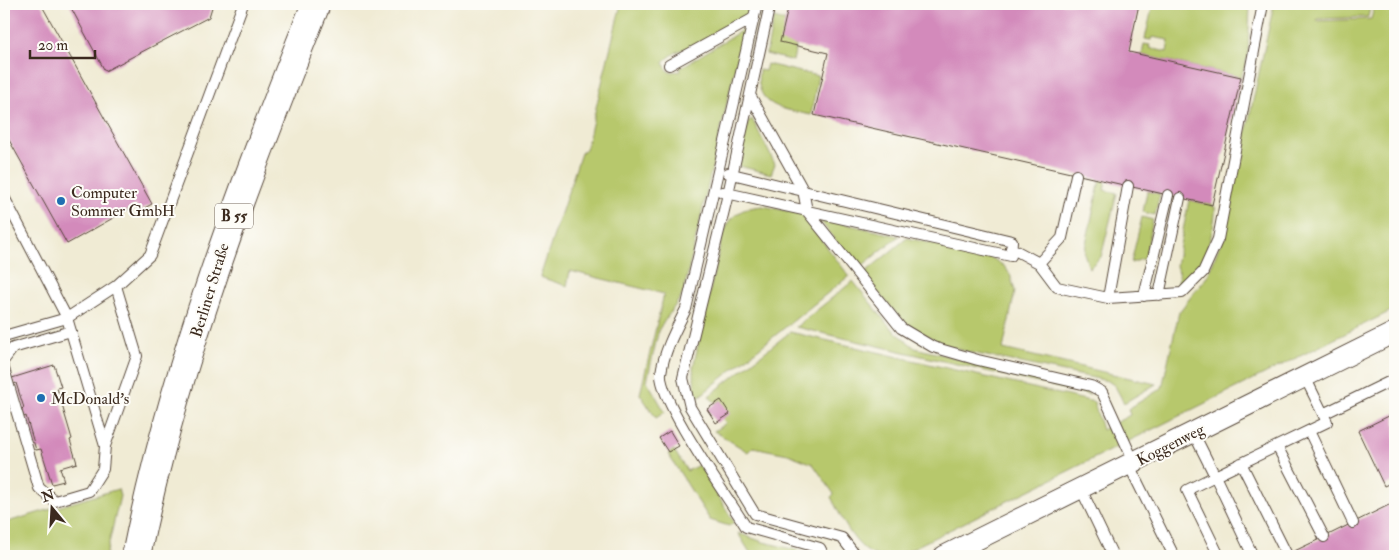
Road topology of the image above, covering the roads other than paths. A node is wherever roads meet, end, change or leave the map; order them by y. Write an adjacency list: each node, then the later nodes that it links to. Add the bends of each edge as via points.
1 (243, 4): 22 (lane, via 150,255)
2 (316, 4): 46 (main road, Berliner Straße / B 55, via 229,228 166,432)
3 (757, 4): 6 (lane)
4 (770, 4): 8 (lane)
5 (1263, 4): 23 (lane, via 1218,239 1203,272 1182,294)
6 (754, 18): 7 (lane); 9 (lane)
7 (669, 64)
8 (750, 95): 10 (lane); 14 (lane)
9 (719, 171): 10 (lane); 13 (lane)
10 (732, 174): 14 (lane); 15 (lane)
11 (1076, 175): 21 (lane, via 1062,238)
12 (1128, 186): 25 (lane)
13 (715, 190): 15 (lane); 47 (lane, via 686,309 661,374 665,394 746,527 820,548)
14 (803, 190): 19 (lane); 20 (lane, via 1012,241)
15 (728, 194): 19 (lane); 48 (lane, via 683,378 690,407 755,514 842,538)
16 (1168, 196): 24 (lane)
17 (4, 197): 26 (lane)
18 (1180, 198): 23 (lane)
19 (807, 211): 20 (lane, via 1011,256); 39 (lane, via 901,328 933,347 1090,386 1102,392)
20 (1011, 248): 21 (lane)
21 (1039, 263): 25 (lane, via 1057,286)
22 (116, 286): 26 (lane); 37 (lane, via 137,356)
23 (1159, 295): 24 (lane)
24 (1144, 296): 25 (lane)
25 (1108, 298)
26 (67, 318): 27 (lane); 29 (lane)
27 (70, 331): 30 (lane, via 13,348); 37 (lane)
28 (1395, 334): 32 (street, Koggenweg)
29 (4, 336)
30 (4, 360)
31 (4, 369): 37 (lane, via 39,488 55,501 89,491 103,469)
32 (1305, 377): 34 (lane); 36 (street, Koggenweg)
33 (1395, 379): 34 (lane)
34 (1323, 414): 35 (lane, via 1327,422)
35 (1308, 430): 38 (lane); 43 (lane)
36 (1193, 432): 39 (street, Koggenweg); 41 (lane)
37 (105, 446)
38 (1277, 446): 40 (lane); 44 (lane)
39 (1131, 463): 42 (street, Koggenweg); 51 (lane)
40 (1242, 463): 41 (lane); 45 (lane)
41 (1215, 476): 52 (lane, via 1187,490); 53 (lane)
42 (1081, 489): 49 (street, Koggenweg); 50 (lane)
43 (1353, 523)
44 (1324, 537)
45 (1287, 555)
46 (136, 556)
47 (824, 556)
48 (856, 556)
49 (944, 556)
50 (1114, 556)
51 (1174, 556)
52 (1219, 556)
53 (1253, 556)

